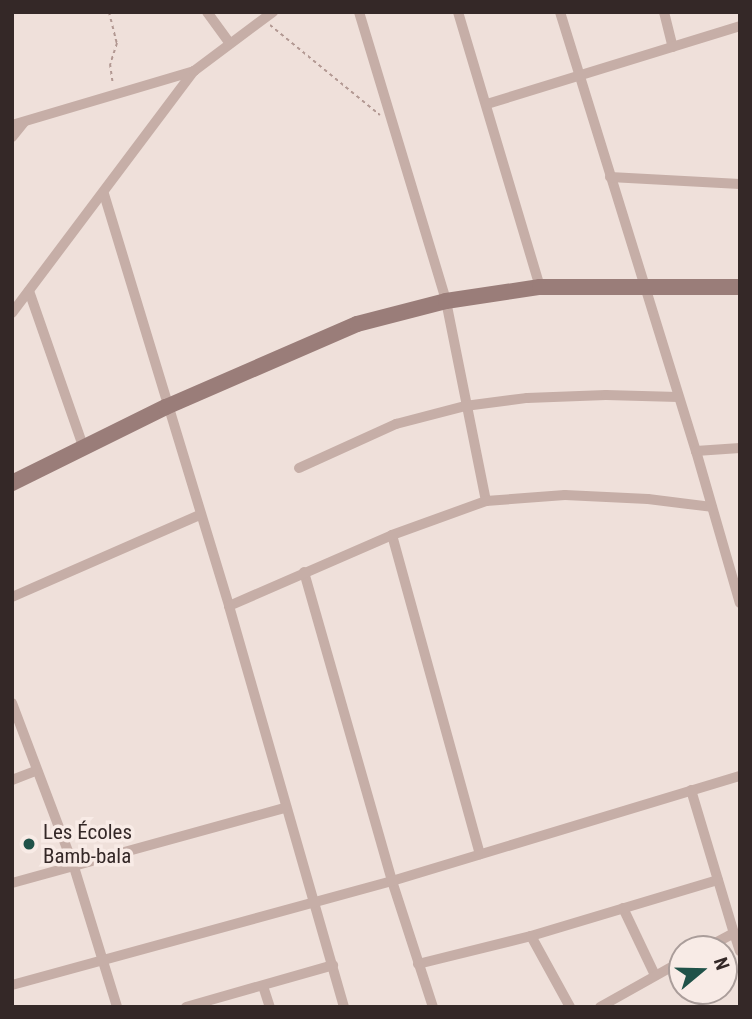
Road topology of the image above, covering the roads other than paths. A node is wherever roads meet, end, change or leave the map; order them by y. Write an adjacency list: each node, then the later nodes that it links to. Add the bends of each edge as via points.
1 (207, 12): 8 (street)
2 (273, 12): 8 (street)
3 (359, 12): 23 (street)
4 (458, 12): 12 (street)
5 (560, 12): 11 (street)
6 (664, 12): 9 (street)
7 (740, 26): 9 (street)
8 (230, 44): 10 (street)
9 (673, 47): 11 (street)
10 (194, 71): 13 (street); 18 (street)
11 (579, 76): 12 (street); 16 (street)
12 (487, 104): 20 (street)
13 (24, 122): 14 (street); 15 (street)
14 (12, 125)
15 (12, 137)
16 (610, 177): 17 (street); 19 (street)
17 (740, 184)
18 (104, 194): 22 (street); 27 (street)
19 (645, 286): 20 (street); 21 (street); 25 (street)
20 (540, 287): 23 (street)
21 (740, 287)
22 (29, 291): 24 (street); 29 (street)
23 (446, 301): 26 (street); 27 (street, via 357,324)
24 (12, 313)
25 (678, 397): 26 (street, via 527,398); 30 (street)
26 (465, 406): 31 (street, via 396,424); 33 (street)
27 (166, 407): 29 (street); 35 (street)
28 (740, 448): 30 (street)
29 (84, 449): 32 (street)
30 (696, 451): 34 (street)
31 (299, 468)
32 (12, 483)
33 (486, 501): 34 (street, via 565,495); 36 (street)
34 (712, 507): 39 (street)
35 (200, 515): 38 (street); 40 (street)
36 (392, 535): 37 (street); 47 (street)
37 (304, 572): 40 (street); 50 (street)
38 (12, 597)
39 (740, 603)
40 (229, 606): 46 (street)
41 (12, 703): 42 (street)
42 (36, 771): 44 (street); 48 (street)
43 (740, 776): 45 (street)
44 (12, 779)
45 (691, 790): 47 (street); 49 (street)
46 (285, 807): 48 (street); 52 (street)
47 (480, 854): 50 (street)
48 (74, 867): 51 (street); 58 (street)
49 (718, 880): 53 (street); 54 (street)
50 (392, 881): 52 (street); 59 (street)
51 (12, 883)
52 (313, 903): 58 (street); 60 (street)
53 (623, 908): 56 (street); 62 (street)
54 (734, 933): 55 (street); 57 (street)
55 (730, 935)
56 (531, 936): 59 (street); 70 (street)
57 (740, 951)
58 (102, 962): 63 (street); 65 (street)
59 (418, 964): 69 (street)
60 (333, 965): 64 (street); 68 (street)
61 (668, 968): 62 (street)
62 (654, 975): 71 (street)
63 (12, 985)
64 (263, 986): 66 (street); 67 (street)
65 (117, 1007)
66 (186, 1007)
67 (270, 1007)
68 (344, 1007)
69 (433, 1007)
70 (570, 1007)
71 (600, 1007)

